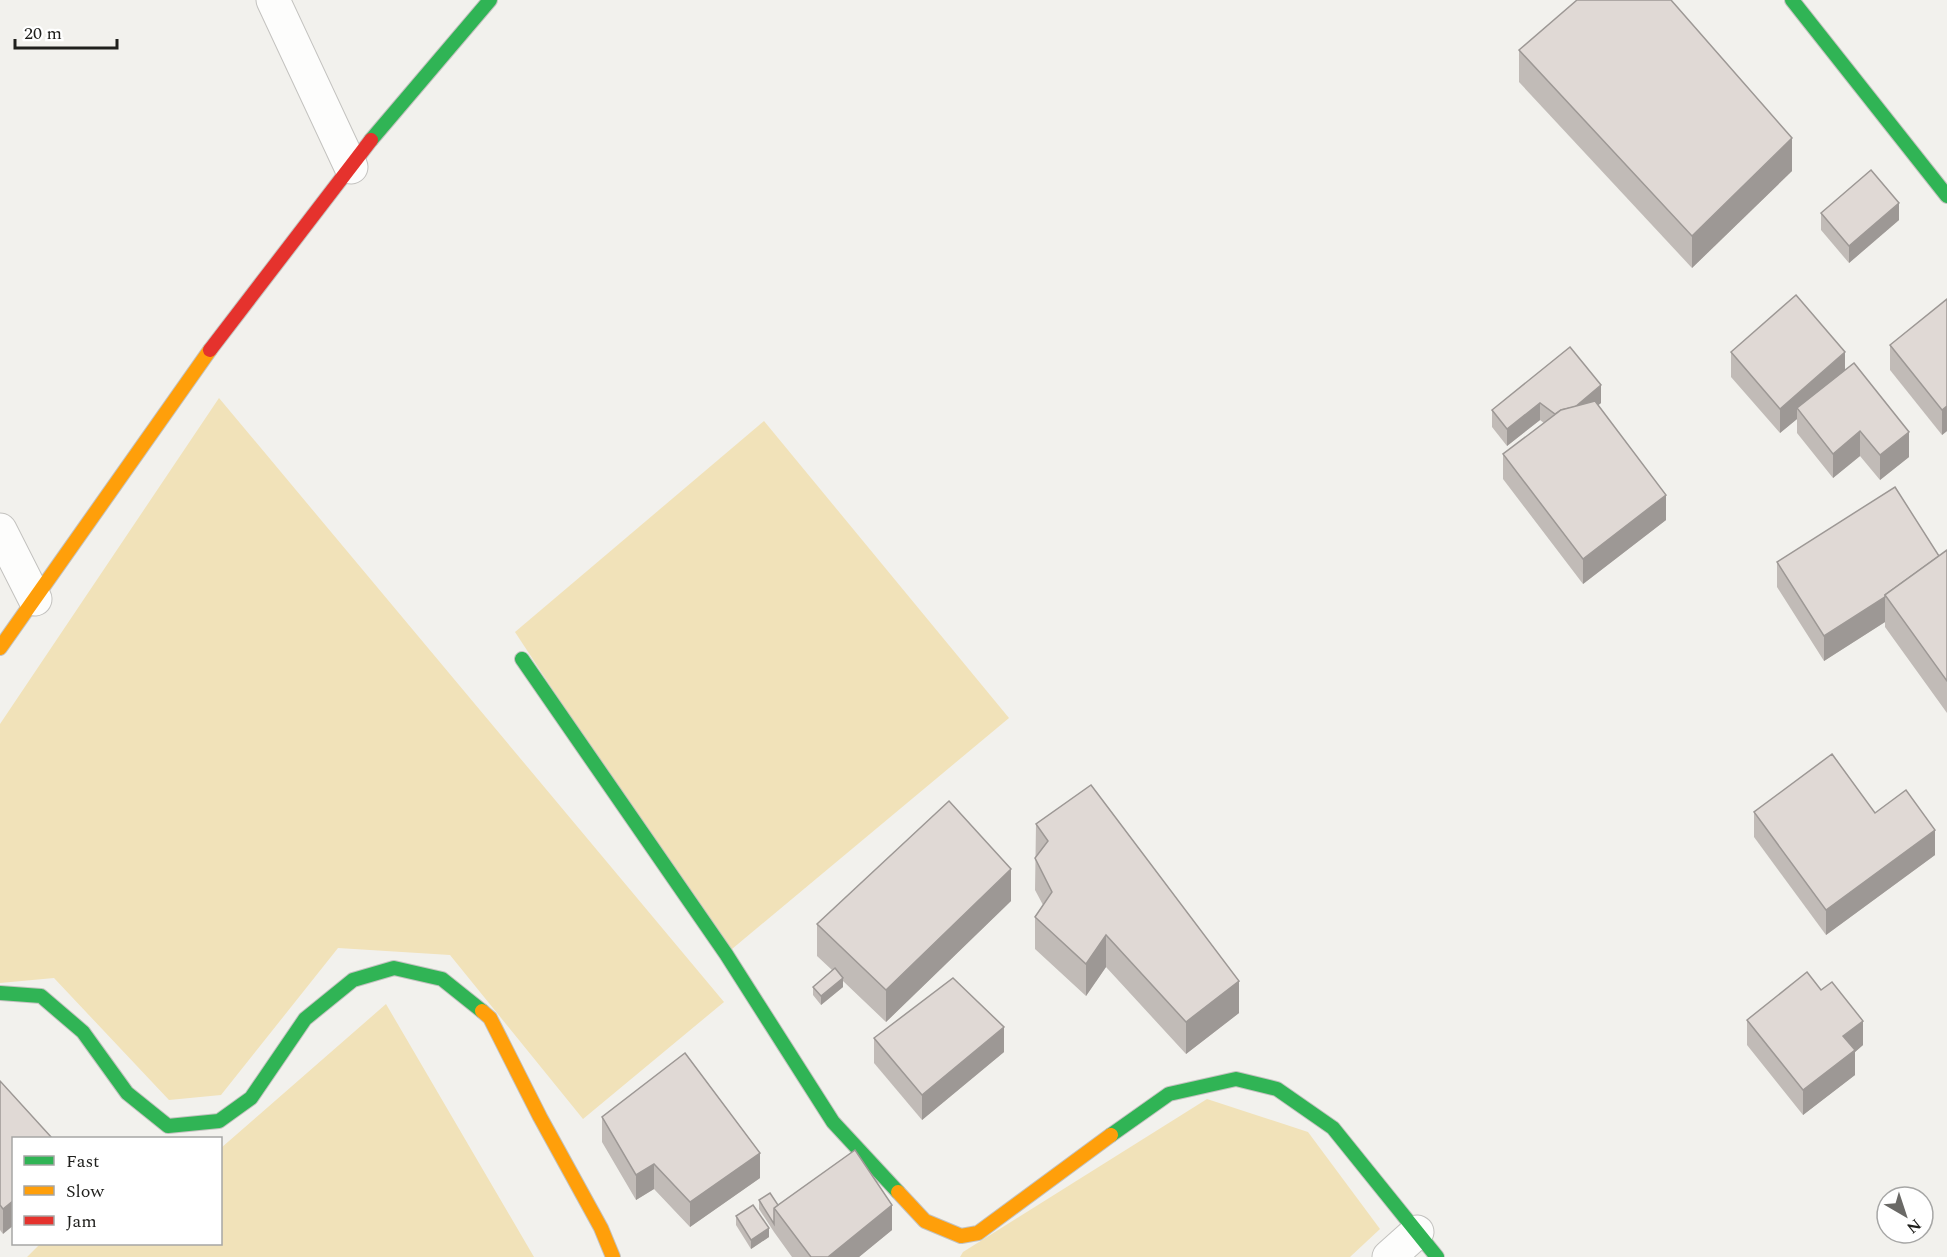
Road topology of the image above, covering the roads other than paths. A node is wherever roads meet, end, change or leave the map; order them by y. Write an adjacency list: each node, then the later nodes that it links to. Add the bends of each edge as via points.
1 (273, 0): 4 (street)
2 (490, 0): 4 (street)
3 (1792, 0): 5 (street)
4 (351, 167): 7 (street, via 201,361)
5 (1947, 196)
6 (0, 530): 7 (street)
7 (35, 598): 8 (street)
8 (0, 648)
9 (522, 659): 11 (street, via 726,954 833,1122 925,1221 961,1236 978,1233 1169,1094 1236,1079 1278,1089 1333,1128)
10 (0, 993): 12 (street, via 41,996 83,1032 127,1094 168,1126 219,1121 251,1098 305,1019 353,980 394,968 442,979 490,1018)
11 (1417, 1232): 13 (street); 14 (street)
12 (613, 1257)
13 (1389, 1257)
14 (1437, 1257)

